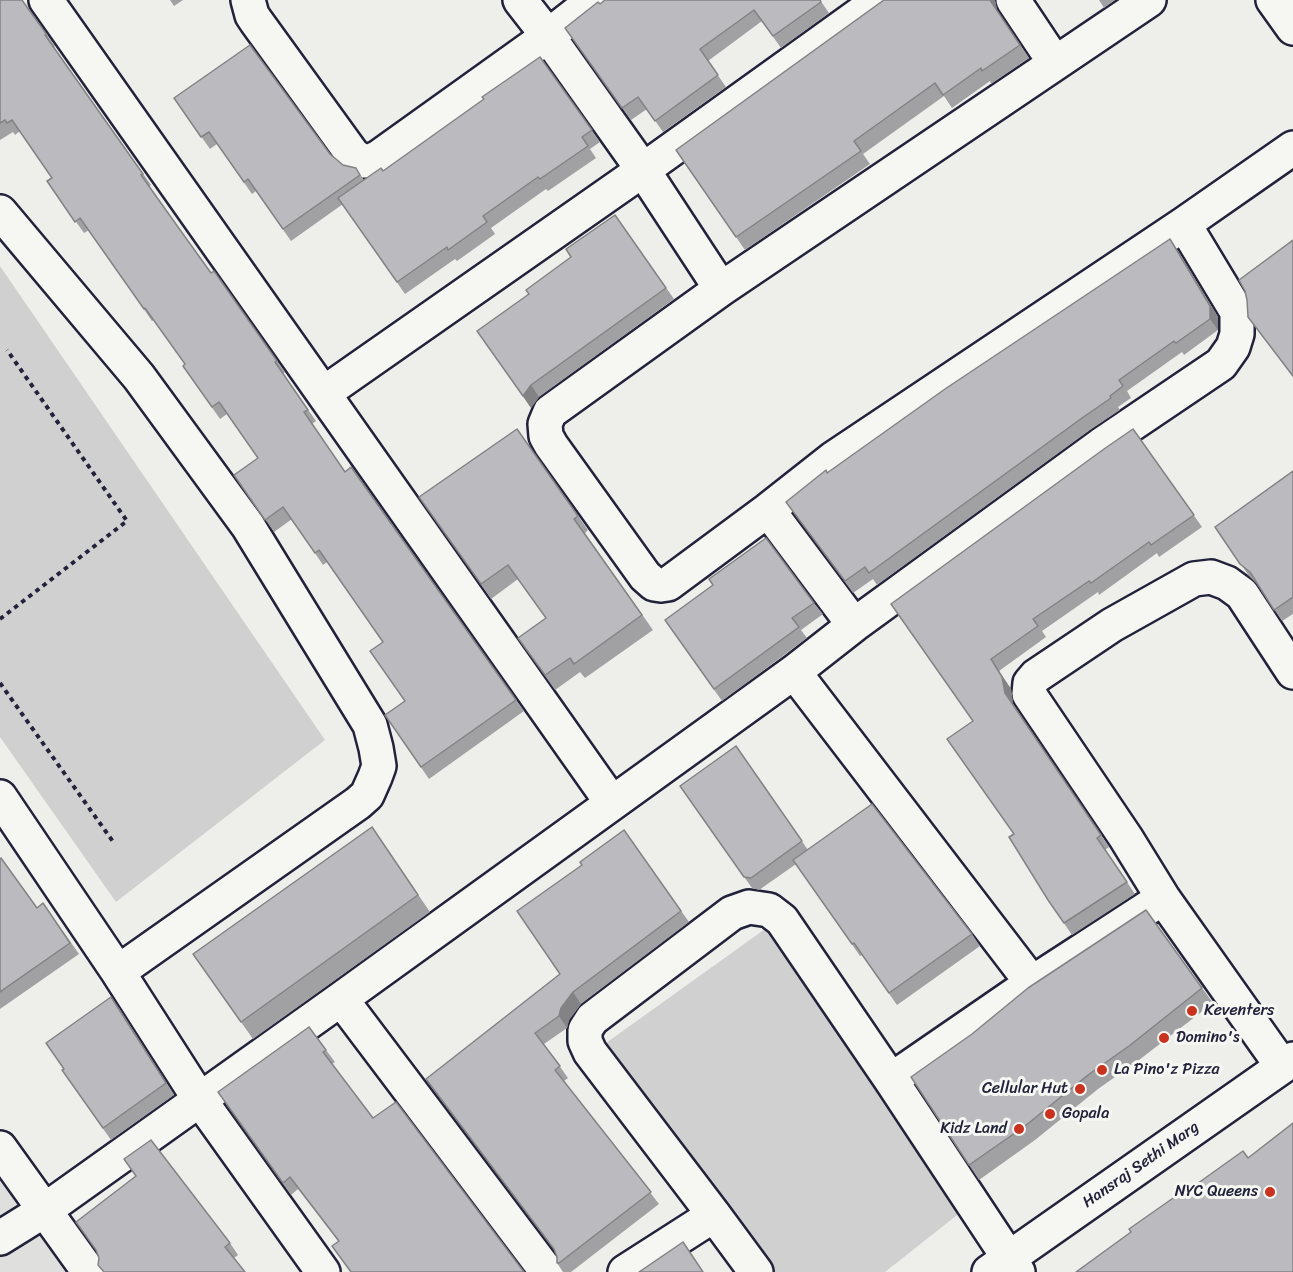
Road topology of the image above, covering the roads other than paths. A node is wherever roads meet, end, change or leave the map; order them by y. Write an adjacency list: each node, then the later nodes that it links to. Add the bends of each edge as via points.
1 (46, 0): 15 (street)
2 (248, 0): 8 (street, via 256,21 353,155 362,161 379,157)
3 (520, 0): 8 (street)
4 (594, 0): 8 (street)
5 (880, 0): 11 (street)
6 (1013, 0): 9 (street)
7 (1149, 0): 9 (street)
8 (548, 36): 11 (street)
9 (1055, 63): 14 (street)
10 (1293, 148): 13 (street)
11 (643, 170): 14 (street); 15 (street)
12 (0, 212): 23 (street, via 139,376 248,526 370,725 379,766 367,795 358,803)
13 (1184, 224): 16 (street, via 843,452); 17 (street, via 1237,312 1237,334 1221,364 1101,445)
14 (721, 289): 16 (street, via 550,412 546,436 654,584 668,584)
15 (324, 393): 21 (street)
16 (768, 510): 17 (street)
17 (854, 625): 18 (street)
18 (794, 672): 21 (street); 24 (street)
19 (1293, 672): 22 (street, via 1242,594 1211,577 1194,579 1112,625 1030,683 1029,694)
20 (0, 797): 23 (street)
21 (612, 803): 25 (street)
22 (1163, 898): 24 (street); 26 (street)
23 (118, 972): 28 (street)
24 (1032, 983): 27 (street)
25 (342, 999): 28 (street); 36 (street)
26 (1288, 1063): 33 (street, Hansraj Sethi Marg)
27 (891, 1080): 31 (street, via 782,920 769,910 749,907 732,913 592,1019 585,1029 590,1052); 33 (street)
28 (200, 1100): 30 (street); 35 (street)
29 (0, 1148): 30 (street)
30 (45, 1210): 32 (street); 34 (street)
31 (714, 1215): 37 (street); 38 (street)
32 (0, 1238)
33 (1005, 1267)
34 (89, 1272)
35 (322, 1272)
36 (547, 1272)
37 (625, 1272)
38 (756, 1272)

